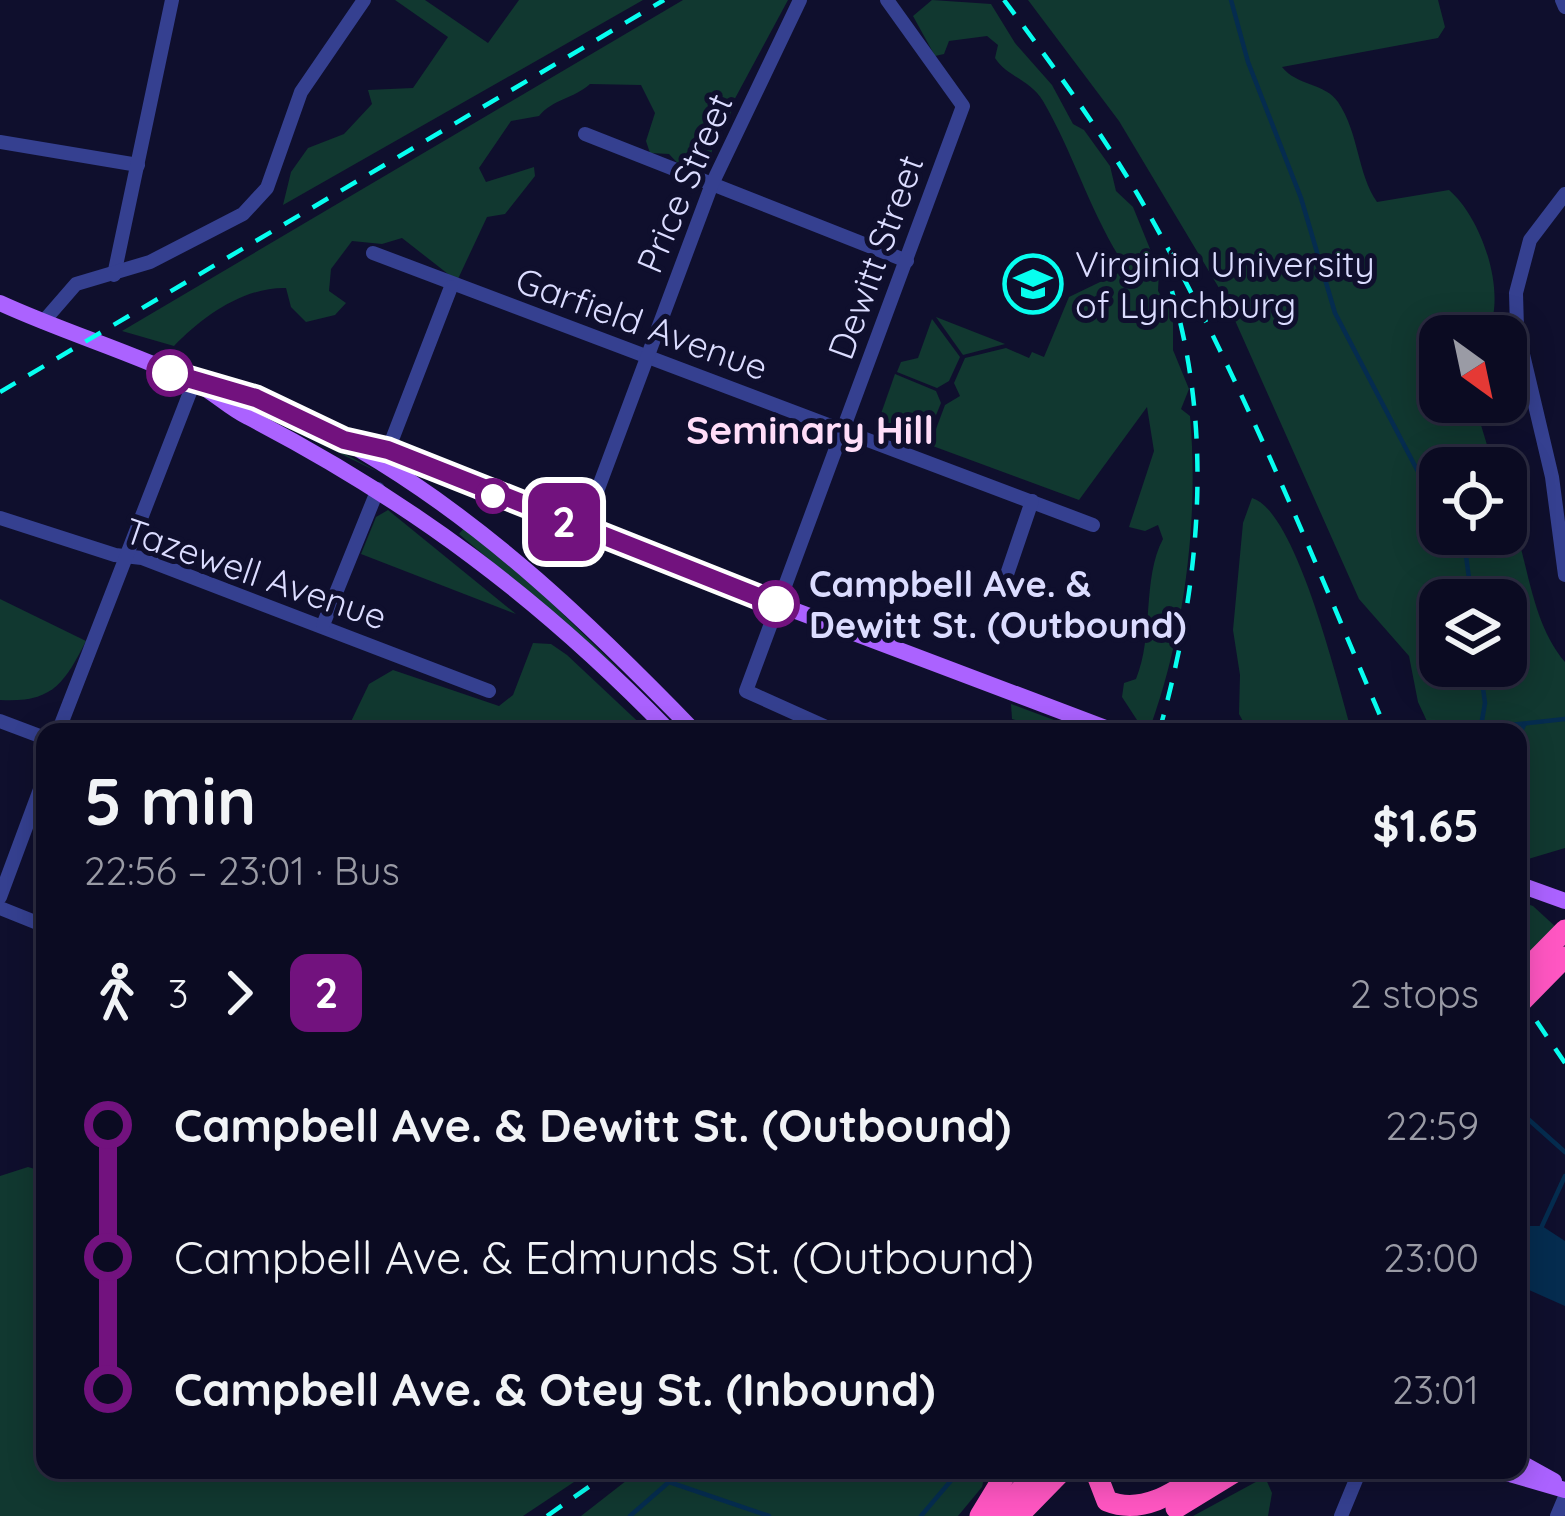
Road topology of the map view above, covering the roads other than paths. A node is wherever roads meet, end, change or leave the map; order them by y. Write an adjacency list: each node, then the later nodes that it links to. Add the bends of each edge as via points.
1 (172, 0): 7 (street)
2 (364, 0): 12 (street, via 301,92 267,188 243,214)
3 (800, 0): 8 (street, Price Street)
4 (887, 0): 11 (street, Dewitt Street, via 963,106)
5 (584, 134): 8 (street)
6 (0, 142): 7 (street)
7 (138, 165): 12 (street)
8 (712, 184): 11 (street); 16 (street, Price Street)
9 (1565, 194): 21 (street, via 1531,240 1516,293 1517,329)
10 (374, 253): 13 (street, Garfield Avenue)
11 (907, 261): 18 (street, Dewitt Street)
12 (114, 275): 15 (street, via 76,284)
13 (451, 286): 16 (street, Garfield Avenue); 20 (street)
14 (0, 302): 15 (main road)
15 (43, 322): 17 (main road)
16 (646, 356): 18 (street, Garfield Avenue); 29 (street, Price Street)
17 (197, 384): 19 (main road, via 256,398); 22 (main road); 30 (street)
18 (844, 428): 24 (street, Garfield Avenue); 33 (street, Dewitt Street)
19 (344, 440): 20 (main road); 25 (main road)
20 (388, 450): 23 (main road)
21 (1558, 481): 31 (street)
22 (378, 489): 28 (main road); 34 (street)
23 (478, 489): 25 (main road); 29 (main road)
24 (1033, 501): 27 (street, Garfield Avenue); 32 (street)
25 (454, 508): 28 (main road); 39 (main road, via 536,575)
26 (0, 518): 30 (street, Tazewell Avenue)
27 (1094, 525)
28 (437, 528): 38 (main road, via 554,617)
29 (583, 529): 33 (main road)
30 (129, 558): 34 (street, Tazewell Avenue); 37 (street)
31 (1565, 575)
32 (1002, 589)
33 (776, 604): 40 (street, Dewitt Street, via 746,691); 41 (main road)
34 (323, 625): 35 (street, Tazewell Avenue)
35 (489, 691)
36 (0, 721): 42 (street)
37 (62, 723)
38 (661, 723)
39 (686, 723)
40 (815, 723)
41 (1092, 723)
42 (36, 735)
43 (36, 800): 45 (street)
44 (1527, 887): 46 (main road)
45 (0, 897)
46 (1565, 901)
47 (0, 908): 48 (street)
48 (36, 922)
49 (1565, 930): 51 (highway)
50 (1565, 957): 52 (highway)
51 (1527, 969)
52 (1527, 996)
53 (1527, 1467): 62 (main road)
54 (1003, 1479): 63 (highway)
55 (1031, 1479): 64 (highway)
56 (1054, 1479): 65 (highway)
57 (1098, 1479): 58 (highway, via 1107,1501 1136,1509)
58 (1195, 1479)
59 (1223, 1479): 66 (highway)
60 (1356, 1479): 67 (street)
61 (1524, 1479): 62 (main road)
62 (1565, 1492): 68 (street)
63 (980, 1516)
64 (995, 1516)
65 (1018, 1516)
66 (1160, 1516)
67 (1341, 1516)
68 (1558, 1516)

